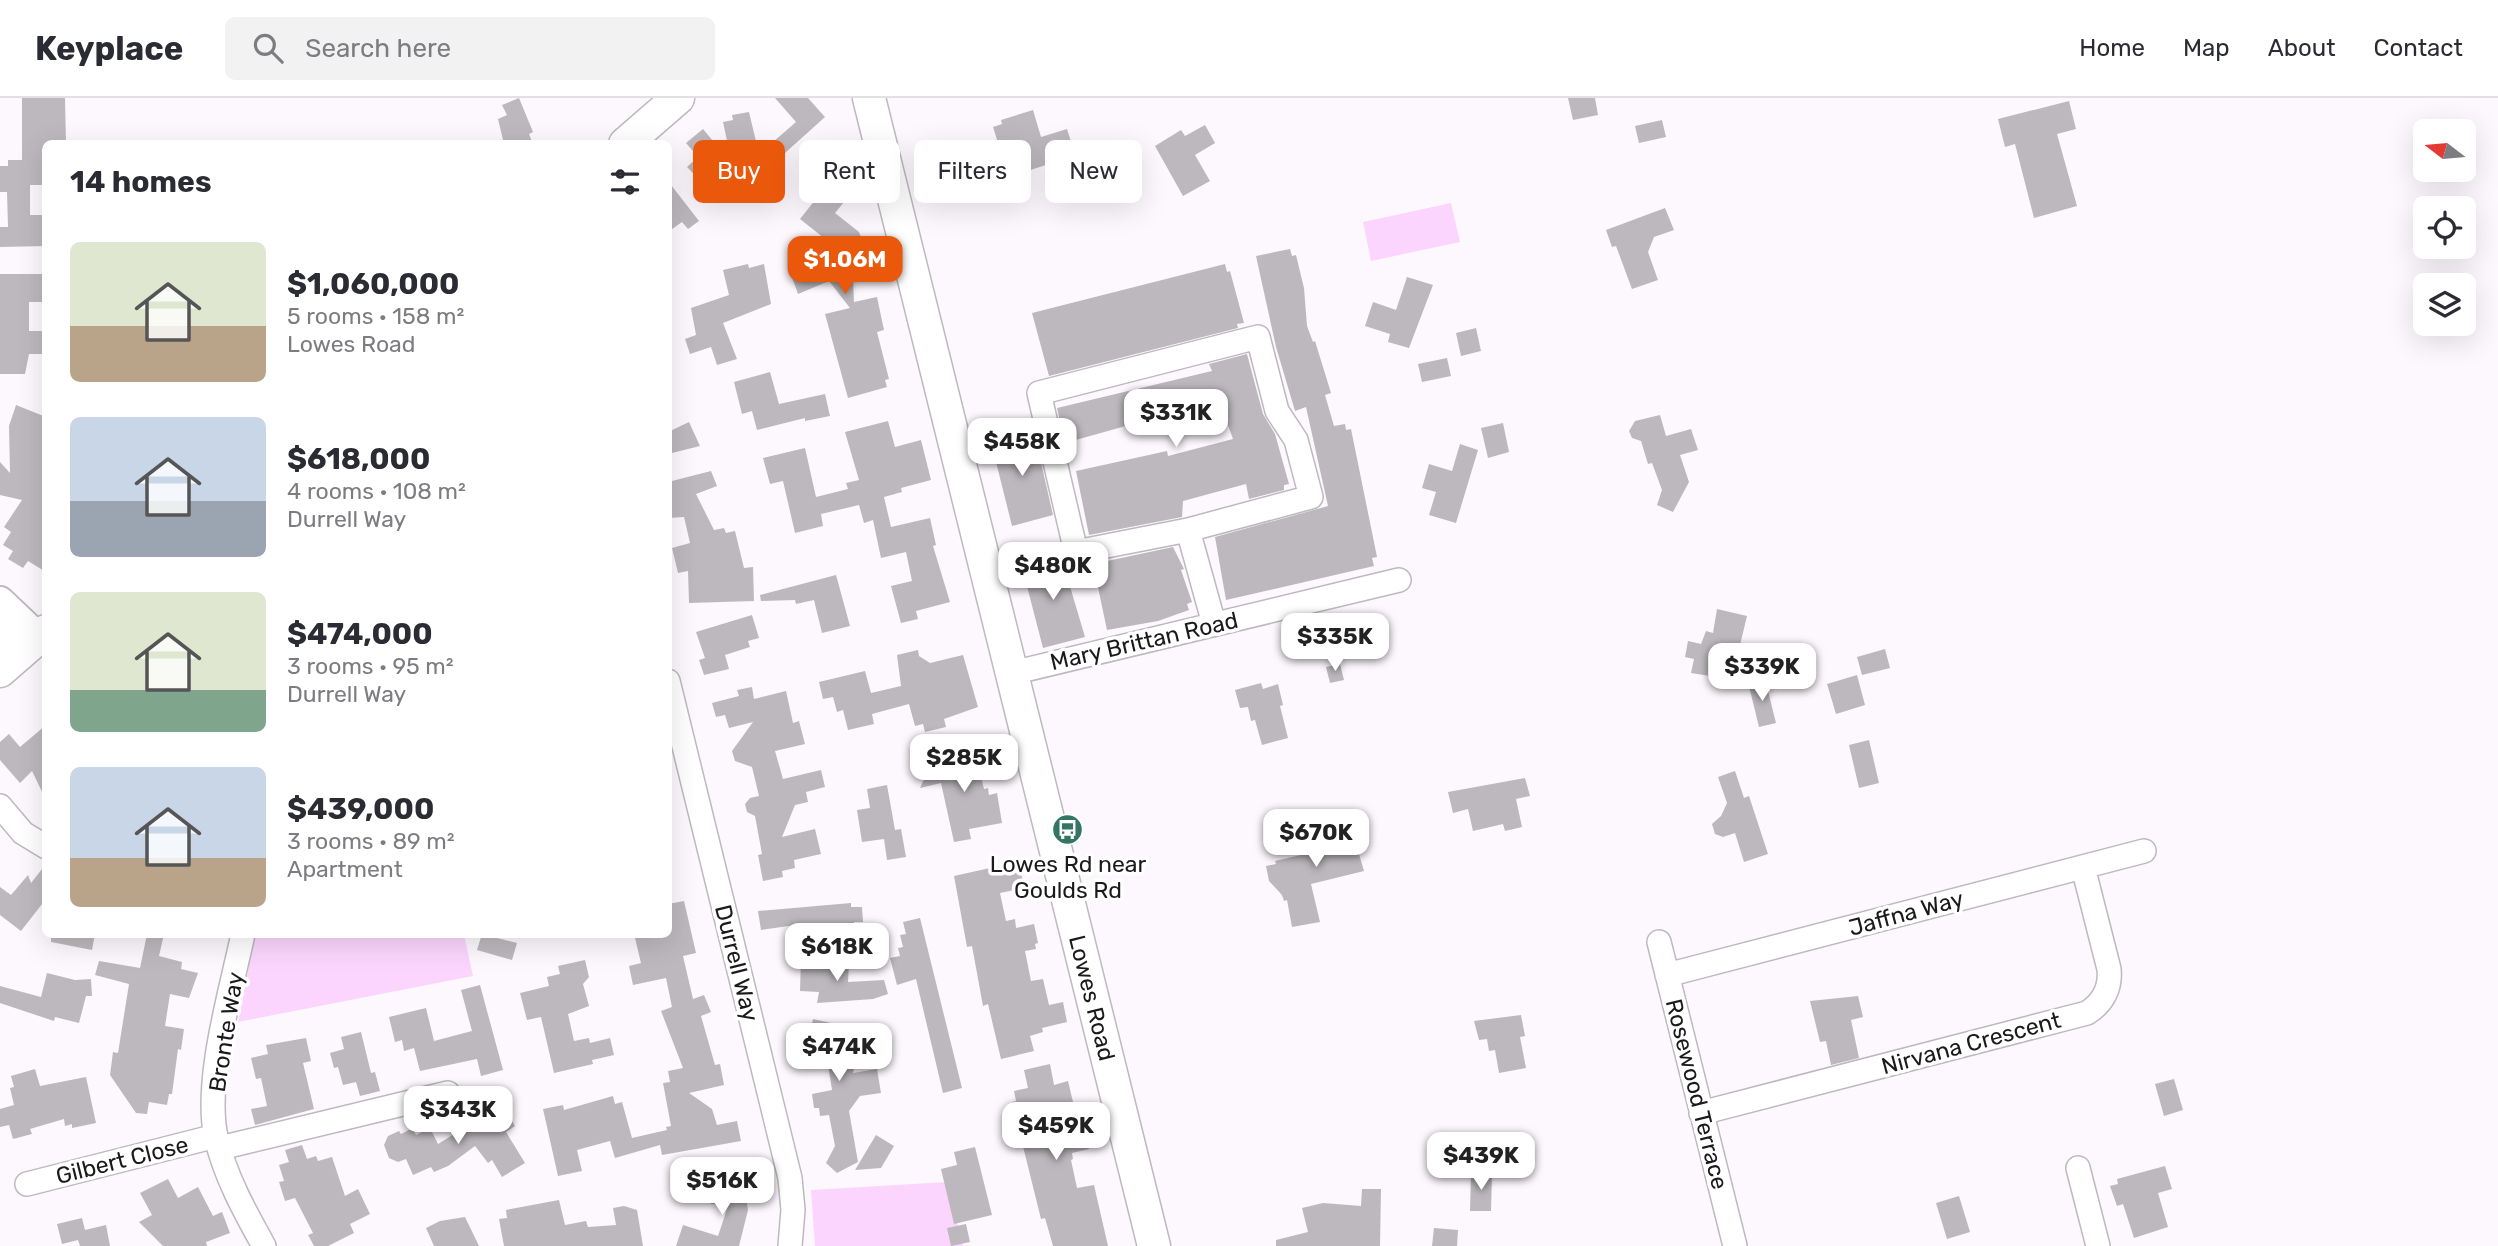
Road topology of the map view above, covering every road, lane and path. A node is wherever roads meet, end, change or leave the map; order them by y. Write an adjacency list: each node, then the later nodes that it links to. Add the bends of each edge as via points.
1 (678, 98): 3 (main road)
2 (868, 100): 9 (main road, Lowes Road)
3 (630, 140)
4 (1188, 530): 4 (street, via 1076,552 1040,393 1258,337 1277,411 1296,440 1311,497); 7 (street)
5 (1399, 580): 7 (street, Mary Brittan Road)
6 (0, 601): 8 (street)
7 (1214, 624): 9 (street, Mary Brittan Road)
8 (21, 644)
9 (1012, 673): 25 (main road, Lowes Road)
10 (672, 697): 24 (street, Durrell Way, via 790,1178)
11 (0, 806): 12 (street, via 23,833)
12 (42, 845)
13 (2144, 851): 14 (street, Jaffna Way)
14 (2082, 867): 17 (street, Jaffna Way); 19 (street, Nirvana Crescent, via 2111,982 2099,1005 2087,1013)
15 (242, 938): 20 (street, Bronte Way, via 217,1069)
16 (1659, 942): 17 (street, Rosewood Terrace)
17 (1667, 975): 19 (street, Rosewood Terrace)
18 (448, 1093): 20 (street, Gilbert Close)
19 (1702, 1113): 26 (street, Rosewood Terrace)
20 (218, 1142): 22 (street, Gilbert Close); 23 (street, Bronte Way, via 228,1176)
21 (2078, 1168): 27 (street)
22 (27, 1184)
23 (264, 1246)
24 (790, 1246)
25 (1154, 1246)
26 (1735, 1246)
27 (2098, 1246)

